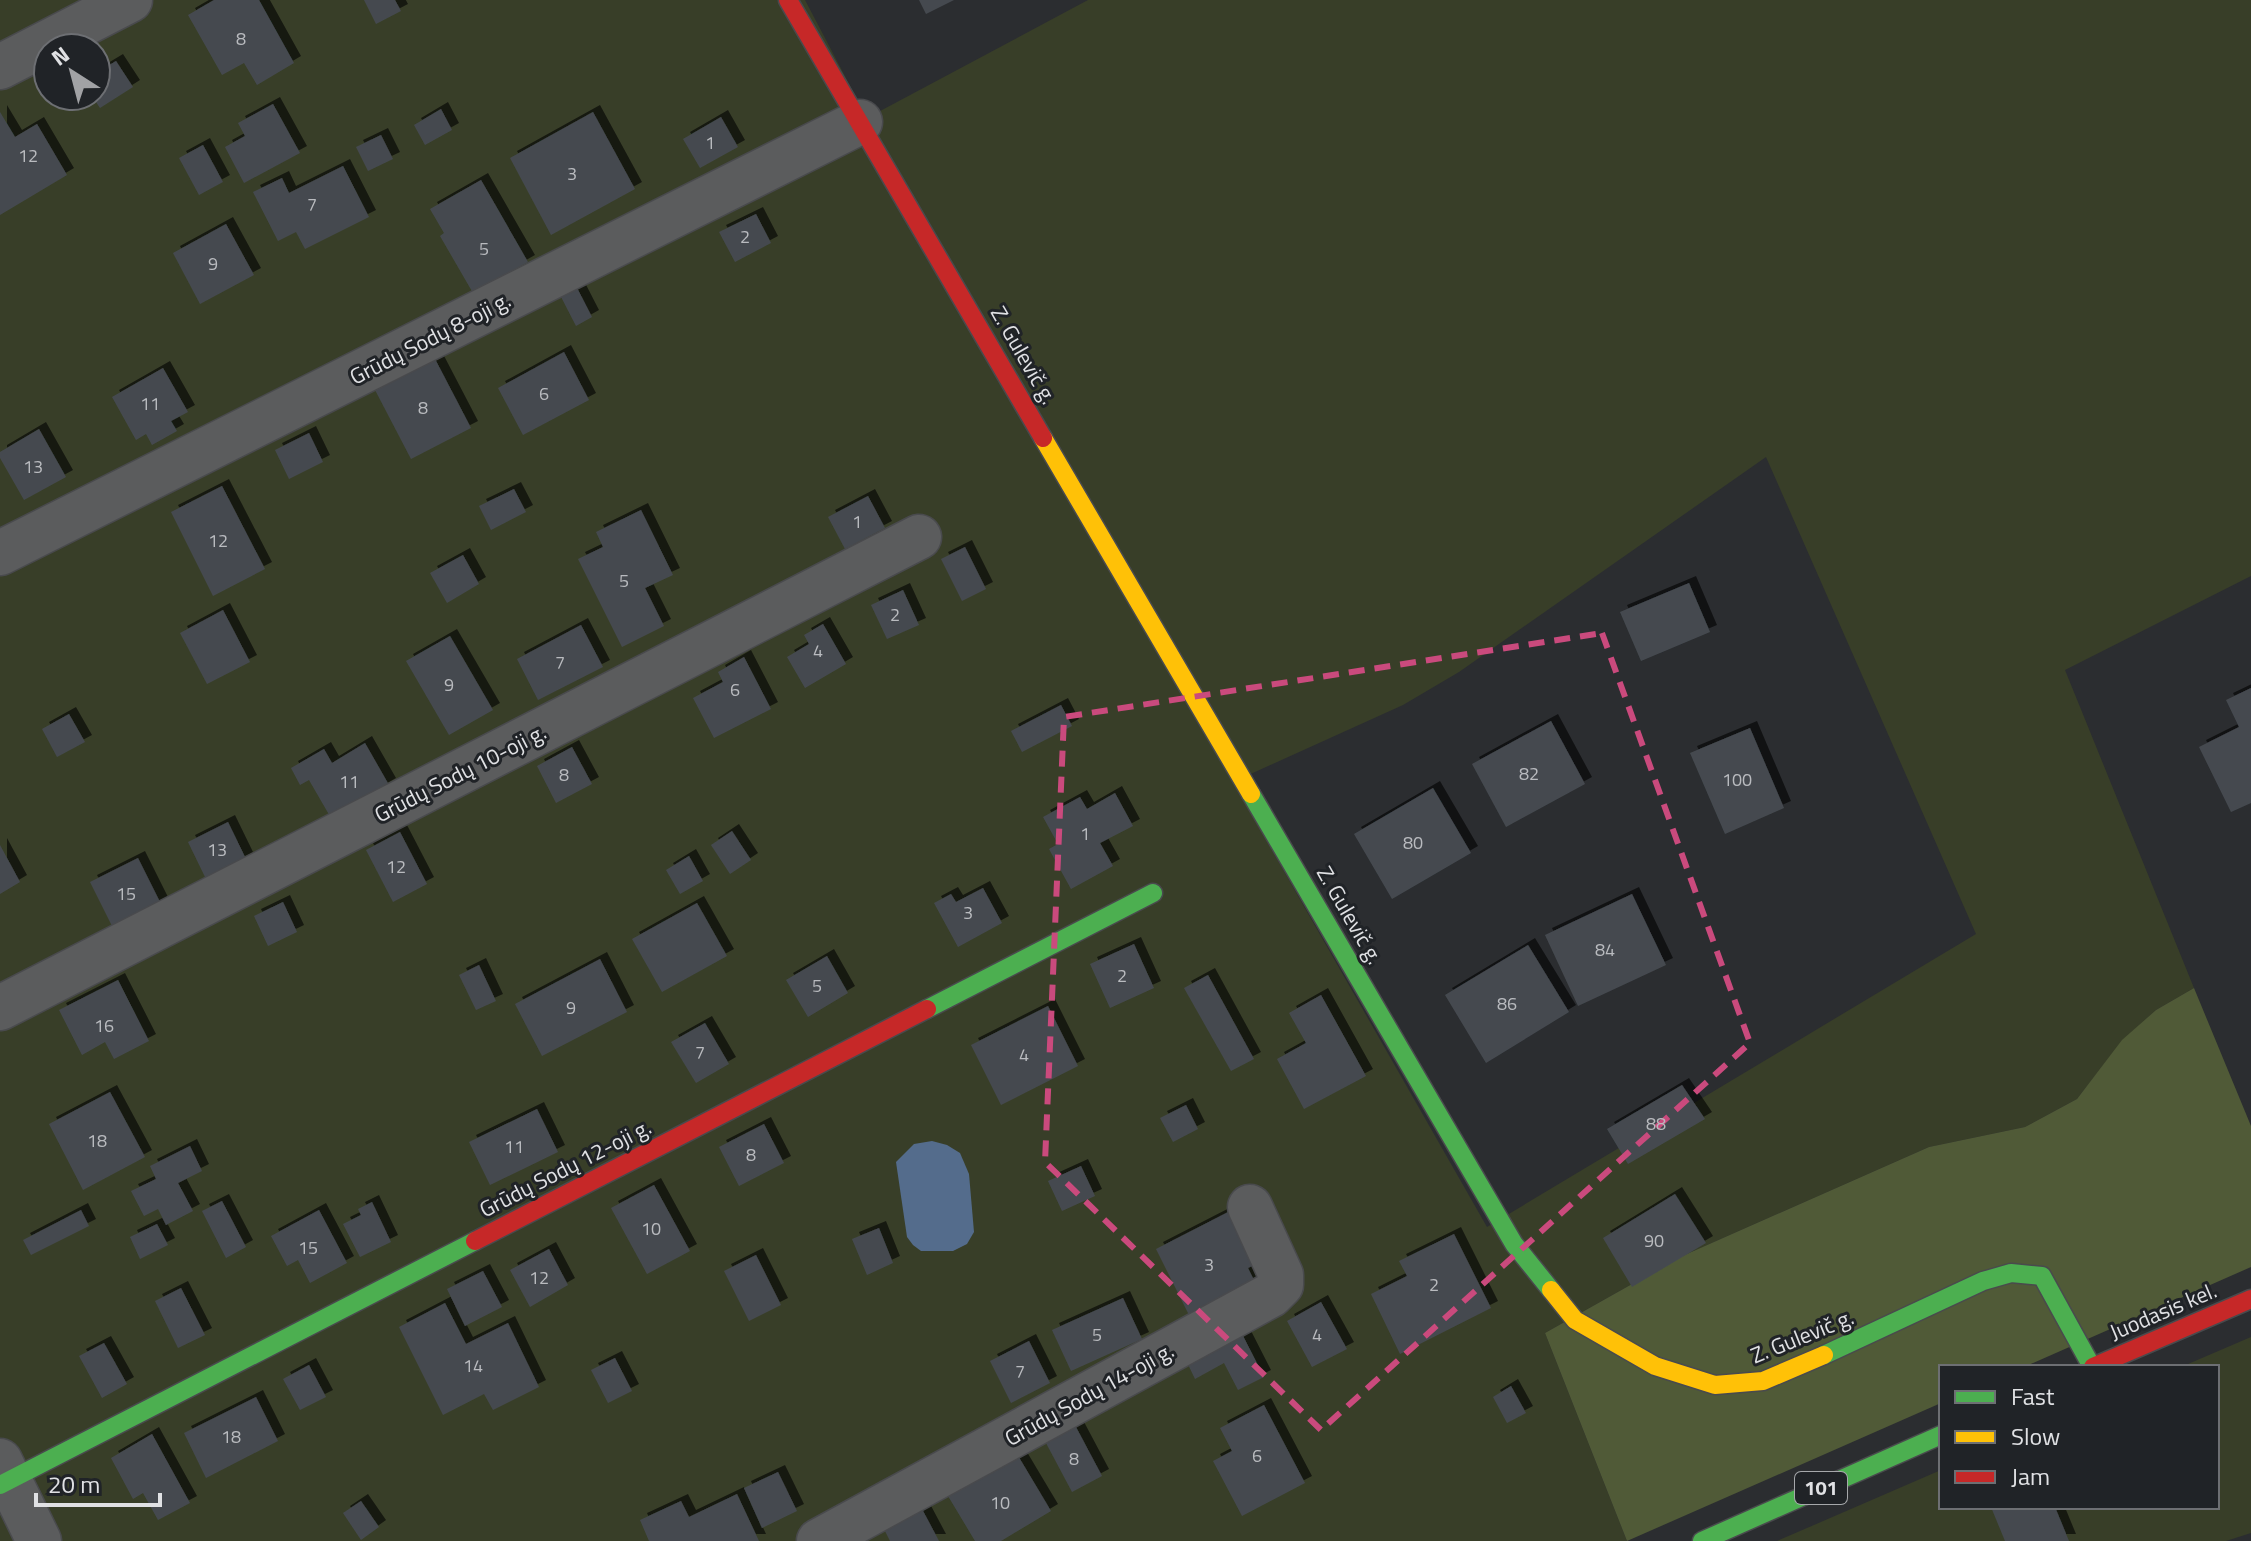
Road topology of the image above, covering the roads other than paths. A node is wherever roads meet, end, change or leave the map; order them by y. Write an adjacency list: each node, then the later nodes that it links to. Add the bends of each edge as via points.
1 (130, 0): 3 (street)
2 (788, 0): 4 (street, Z. Gulevič g.)
3 (0, 67)
4 (860, 122): 6 (street, Grūdų Sodų 8-oji g.); 11 (street, Z. Gulevič g., via 1514,1244 1575,1320 1655,1366 1715,1385 1763,1381 1983,1281 2027,1274 2042,1276)
5 (919, 537): 8 (street, Grūdų Sodų 10-oji g.)
6 (0, 553)
7 (1153, 893): 14 (street, Grūdų Sodų 12-oji g.)
8 (0, 1008)
9 (1250, 1207): 16 (street, Grūdų Sodų 14-oji g., via 1281,1275 1281,1285 1271,1295)
10 (2251, 1299): 12 (street, Juodasis kel.)
11 (2091, 1365)
12 (2097, 1365)
13 (1939, 1436): 17 (street, 101)
14 (3, 1476): 15 (street)
15 (39, 1541)
16 (819, 1541)
17 (1702, 1541)

